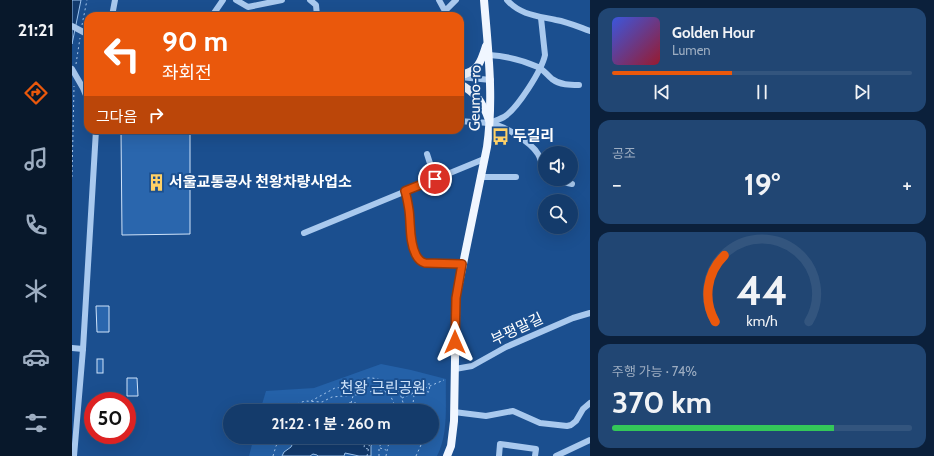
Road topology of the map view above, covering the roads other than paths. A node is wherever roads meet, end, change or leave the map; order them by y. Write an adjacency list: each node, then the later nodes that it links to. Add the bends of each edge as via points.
1 (115, 0): 10 (street)
2 (223, 0): 11 (street)
3 (236, 0): 4 (street, via 248,7)
4 (282, 0)
5 (310, 0): 12 (street, via 316,5)
6 (439, 0): 7 (street, via 445,11)
7 (456, 0)
8 (484, 0): 17 (main road, Geumo-ro)
9 (507, 0): 13 (street, via 522,12)
10 (113, 12)
11 (215, 12)
12 (317, 12)
13 (541, 18): 15 (street); 19 (street, via 545,55)
14 (72, 26): 16 (street, bridge)
15 (590, 30)
16 (84, 33)
17 (488, 41): 18 (main road, Geumo-ro); 21 (main road, via 476,68)
18 (489, 55): 19 (street, via 503,56); 23 (main road, Geumo-ro)
19 (539, 67): 24 (street, via 554,80); 28 (street, via 525,94 505,116)
20 (72, 69): 26 (street, bridge)
21 (464, 74)
22 (464, 77): 23 (street)
23 (491, 80): 28 (main road, Geumo-ro)
24 (579, 85)
25 (464, 87): 28 (main road, via 481,101)
26 (84, 90)
27 (464, 120): 28 (street)
28 (490, 123): 31 (street, via 527,141); 32 (main road, Geumo-ro)
29 (95, 134): 41 (street)
30 (427, 154): 35 (street)
31 (538, 156)
32 (484, 159): 33 (main road, Geumo-ro); 35 (street)
33 (480, 177): 34 (street); 38 (main road, Geumo-ro)
34 (516, 177)
35 (435, 179): 36 (street)
36 (405, 191): 37 (street); 38 (street, via 418,259 425,263)
37 (304, 233)
38 (462, 264): 42 (main road, Geumo-ro, via 456,298)
39 (590, 313): 42 (street, 부평말길, via 506,347 472,366)
40 (72, 348): 41 (street)
41 (83, 349): 46 (street)
42 (455, 369): 44 (main road, Geumo-ro)
43 (590, 403): 44 (street, via 576,421 567,426 540,423 513,411 486,416)
44 (454, 412): 47 (main road, Geumo-ro, via 453,433)
45 (590, 440): 50 (street)
46 (74, 456)
47 (447, 456)
48 (499, 456): 49 (street, via 500,444 536,448)
49 (535, 456)
50 (556, 456)

